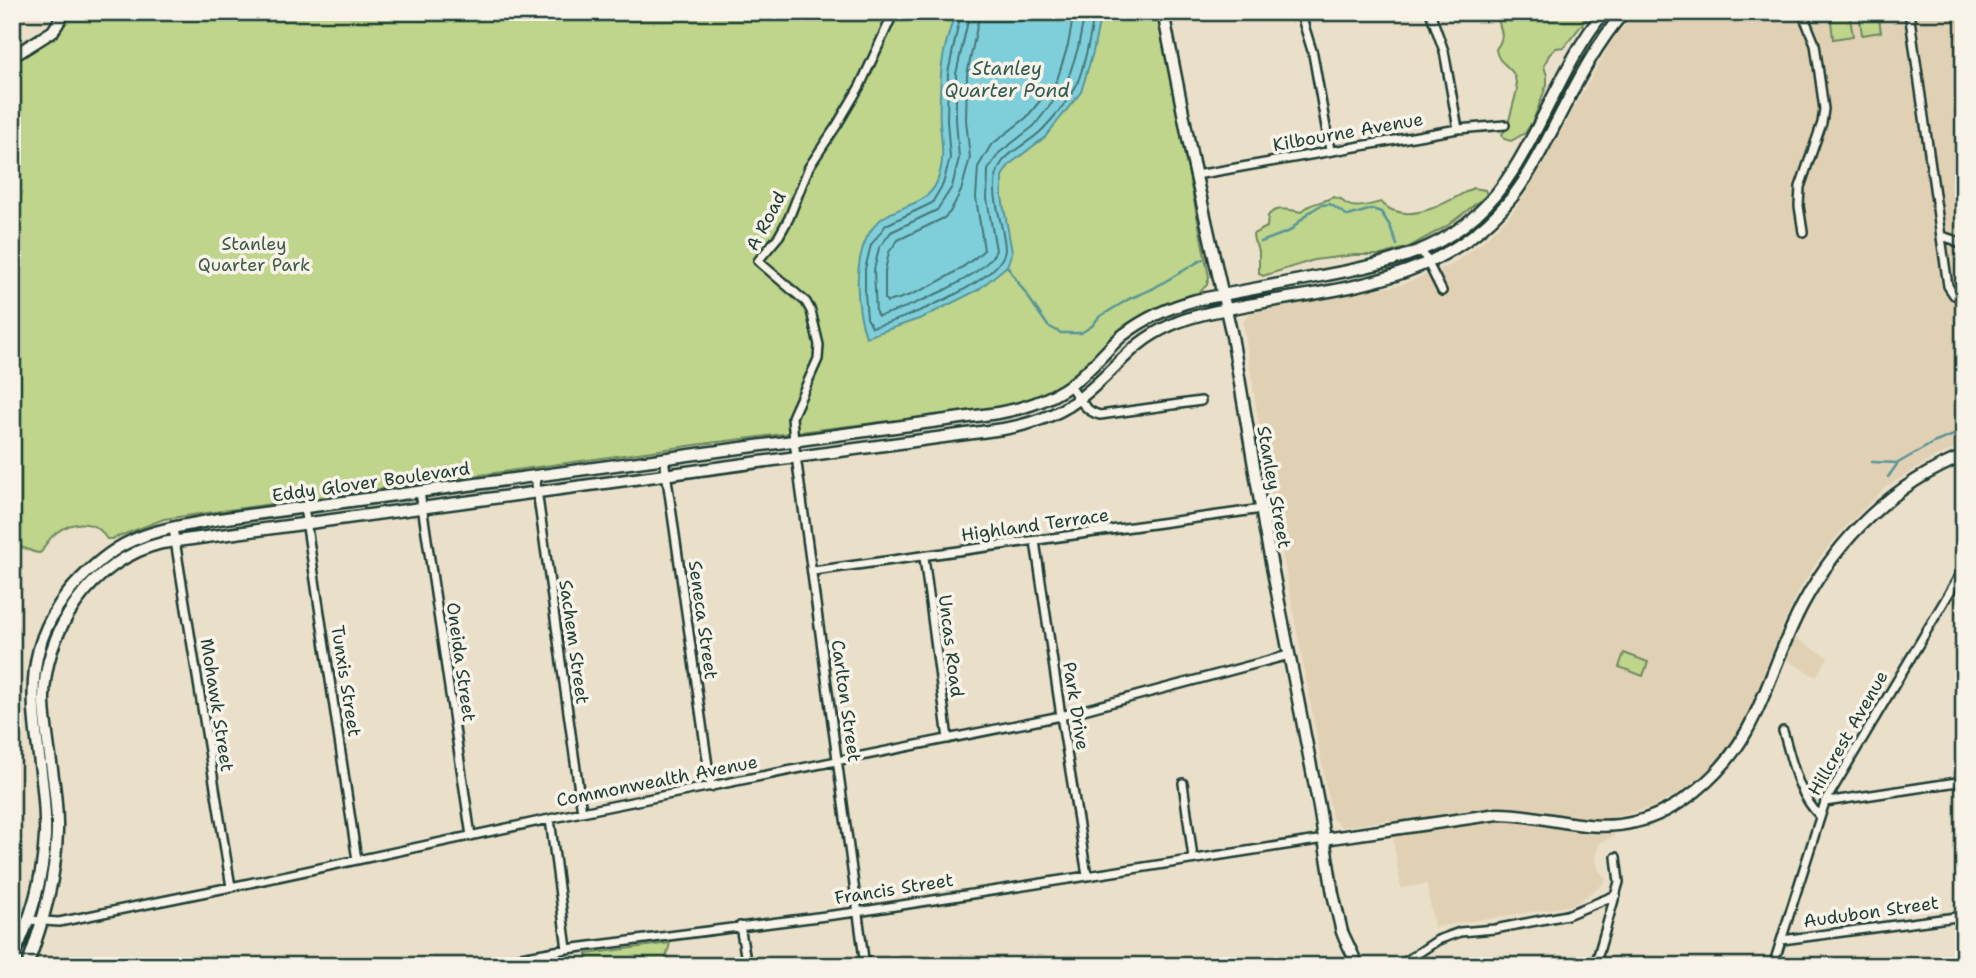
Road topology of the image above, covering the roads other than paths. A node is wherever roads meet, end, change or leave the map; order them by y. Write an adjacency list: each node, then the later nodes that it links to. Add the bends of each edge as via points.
1 (65, 12): 10 (street, via 53,31)
2 (894, 12): 33 (street, A Road, via 860,86 808,167 789,218 758,261 806,302 818,336 818,359 792,417)
3 (1163, 12): 18 (street, Stanley Street)
4 (1300, 12): 17 (street, via 1313,54)
5 (1430, 12): 14 (street, via 1444,51)
6 (1604, 12): 11 (street, Eddy Glover Boulevard, via 1584,39)
7 (1624, 12): 13 (street, Eddy Glover Boulevard, via 1599,44)
8 (1802, 12): 19 (street, via 1815,44 1824,104 1799,193)
9 (1909, 12): 20 (street)
10 (12, 57)
11 (1542, 118): 13 (street); 15 (street, Eddy Glover Boulevard)
12 (1505, 125): 14 (street, Kilbourne Avenue)
13 (1555, 125): 16 (street, Eddy Glover Boulevard)
14 (1458, 129): 17 (street, Kilbourne Avenue)
15 (1536, 129): 16 (street); 22 (street, Eddy Glover Boulevard, via 1514,170 1490,201 1457,230)
16 (1549, 136): 23 (street, Eddy Glover Boulevard, via 1524,182 1499,213 1465,243)
17 (1330, 150): 18 (street, Kilbourne Avenue)
18 (1196, 175): 26 (street, Stanley Street)
19 (1803, 232)
20 (1942, 236): 21 (street); 25 (street, via 1949,289 1954,295)
21 (1964, 247)
22 (1422, 251): 23 (street); 26 (street, Eddy Glover Boulevard, via 1377,265)
23 (1428, 264): 24 (street); 27 (street, Eddy Glover Boulevard, via 1383,279)
24 (1441, 291)
25 (1964, 294)
26 (1224, 295): 27 (street, Stanley Street); 28 (street, Eddy Glover Boulevard, via 1175,306 1147,319 1117,340)
27 (1227, 309): 29 (street, Eddy Glover Boulevard, via 1180,321 1147,338); 43 (street, Stanley Street)
28 (1070, 386): 29 (street); 31 (street, Eddy Glover Boulevard, via 1023,408)
29 (1080, 399): 30 (street, via 1100,415); 32 (street, Eddy Glover Boulevard, via 1026,424)
30 (1201, 401)
31 (940, 421): 32 (street); 33 (street, Eddy Glover Boulevard)
32 (942, 437): 35 (street, Eddy Glover Boulevard)
33 (794, 441): 35 (street, Carlton Street); 36 (street, Eddy Glover Boulevard)
34 (1964, 456): 68 (street, via 1912,482 1844,543 1802,606 1741,743 1709,780 1671,808 1641,821 1611,826 1498,814)
35 (796, 457): 37 (street, Eddy Glover Boulevard); 50 (street, Carlton Street)
36 (664, 458): 37 (street, Seneca Street); 38 (street, Eddy Glover Boulevard)
37 (667, 475): 40 (street, Eddy Glover Boulevard); 62 (street, Seneca Street)
38 (535, 476): 39 (street, Eddy Glover Boulevard); 40 (street, Sachem Street)
39 (420, 492): 41 (street, Eddy Glover Boulevard); 42 (street, Oneida Street)
40 (537, 492): 42 (street, Eddy Glover Boulevard); 64 (street, Sachem Street)
41 (304, 507): 44 (street, Tunxis Street); 45 (street, Eddy Glover Boulevard)
42 (422, 508): 44 (street, Eddy Glover Boulevard); 67 (street, Oneida Street)
43 (1262, 509): 47 (street, Highland Terrace); 53 (street, Stanley Street)
44 (307, 523): 46 (street, Eddy Glover Boulevard); 71 (street, Tunxis Street)
45 (173, 528): 46 (street, Mohawk Street); 51 (street, Eddy Glover Boulevard, via 128,542 90,567)
46 (175, 541): 52 (street, Eddy Glover Boulevard, via 154,545 109,569 87,589); 73 (street, Mohawk Street)
47 (1035, 541): 48 (street, Highland Terrace); 54 (street, Park Drive)
48 (924, 557): 50 (street, Highland Terrace); 56 (street, Uncas Road)
49 (1964, 568): 63 (street, Hillcrest Avenue)
50 (813, 571): 57 (street, Carlton Street)
51 (50, 620): 52 (street); 61 (street, Eddy Glover Boulevard, via 36,660 33,693)
52 (61, 626): 60 (street, Eddy Glover Boulevard, via 44,703)
53 (1289, 655): 54 (street, Commonwealth Avenue); 68 (street, Stanley Street)
54 (1061, 716): 56 (street, Commonwealth Avenue); 72 (street, Park Drive)
55 (1783, 731): 65 (street, via 1800,787)
56 (948, 739): 57 (street, Commonwealth Avenue)
57 (838, 761): 62 (street, Commonwealth Avenue); 75 (street, Carlton Street)
58 (1964, 782): 63 (street)
59 (1183, 783): 70 (street)
60 (55, 785): 61 (street); 78 (street, Eddy Glover Boulevard, via 56,857)
61 (43, 786): 77 (street, Eddy Glover Boulevard, via 43,864)
62 (711, 787): 64 (street, Commonwealth Avenue)
63 (1825, 802): 65 (street, Hillcrest Avenue)
64 (582, 811): 66 (street, Commonwealth Avenue)
65 (1819, 816): 80 (street, Hillcrest Avenue)
66 (550, 819): 67 (street, Commonwealth Avenue); 81 (street)
67 (471, 836): 71 (street, Commonwealth Avenue)
68 (1324, 839): 70 (street, Francis Street); 87 (street, Stanley Street, via 1336,910)
69 (1616, 857): 74 (street)
70 (1194, 858): 72 (street, Francis Street)
71 (357, 860): 73 (street, Commonwealth Avenue)
72 (1087, 875): 75 (street, Francis Street)
73 (231, 887): 78 (street, Commonwealth Avenue)
74 (1616, 895): 88 (street, via 1567,915 1460,932 1438,940); 89 (street)
75 (858, 912): 79 (street, Francis Street); 86 (street, Carlton Street)
76 (1964, 916): 80 (street, Audubon Street)
77 (29, 920): 78 (street, Commonwealth Avenue); 82 (street, Eddy Glover Boulevard)
78 (43, 922): 83 (street, Eddy Glover Boulevard)
79 (740, 926): 81 (street, Francis Street); 85 (street)
80 (1782, 940): 90 (street, Hillcrest Avenue)
81 (567, 949): 84 (street, Francis Street)
82 (12, 959)
83 (27, 966)
84 (469, 966)
85 (747, 966)
86 (865, 966)
87 (1358, 966)
88 (1399, 966)
89 (1595, 966)
90 (1773, 966)

